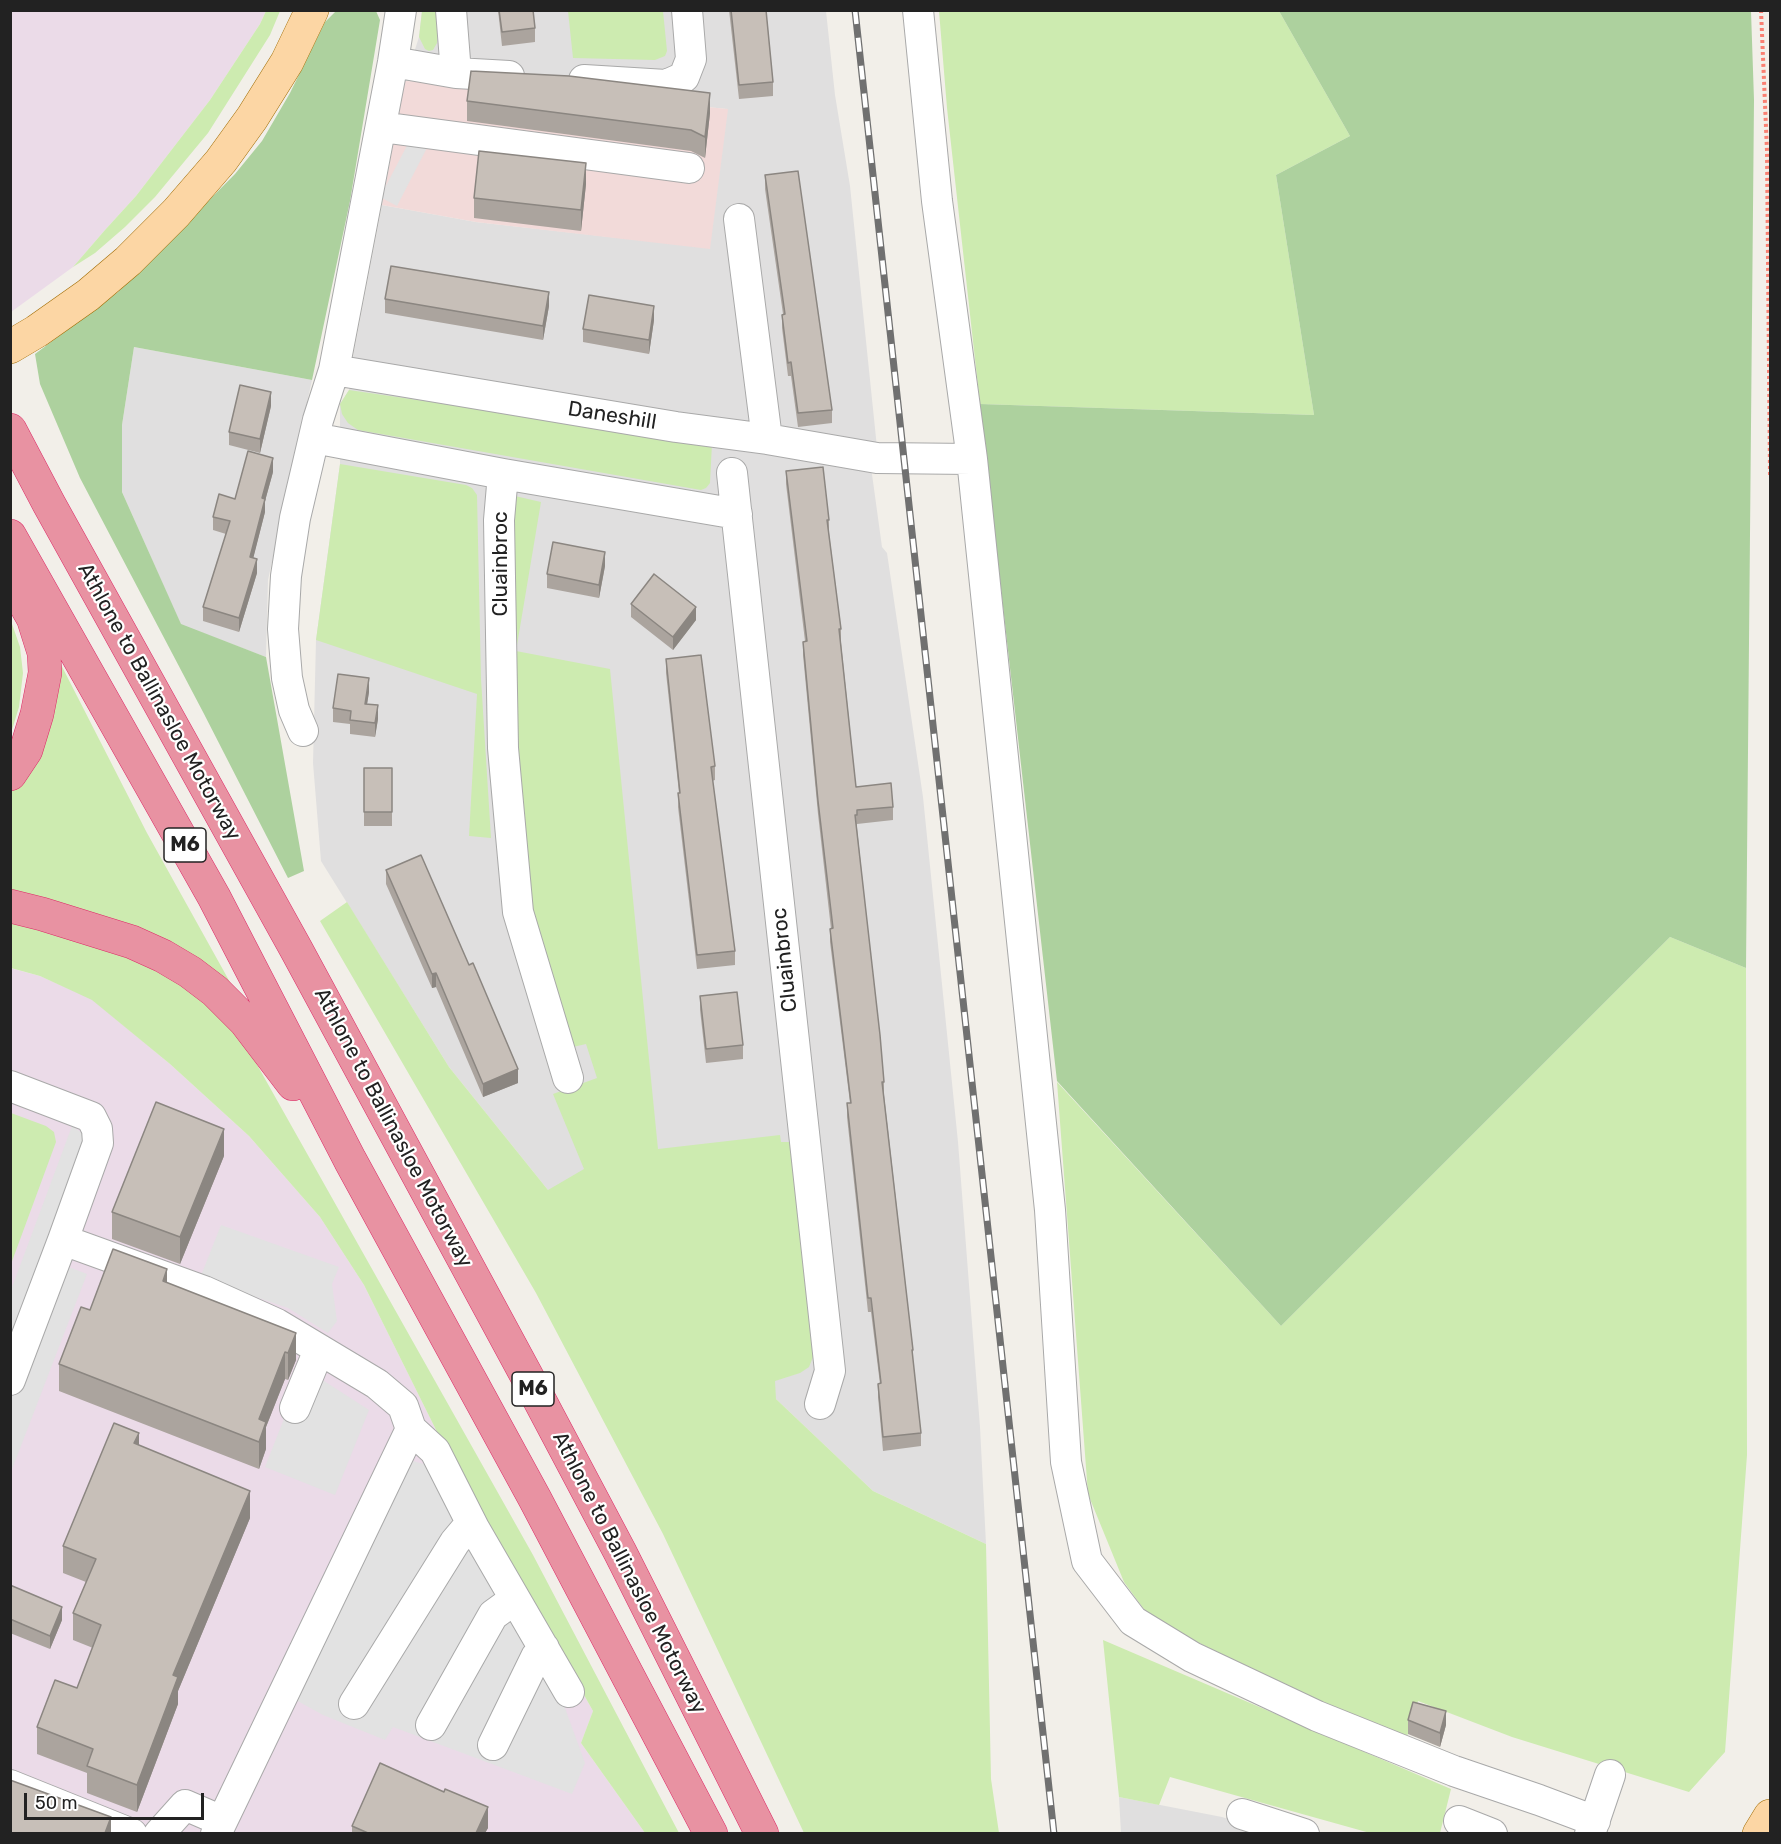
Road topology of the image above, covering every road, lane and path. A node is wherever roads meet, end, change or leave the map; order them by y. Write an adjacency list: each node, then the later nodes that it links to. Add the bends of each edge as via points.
1 (312, 10): 13 (main road, via 287,62 221,161 128,261 88,295)
2 (400, 10): 7 (street)
3 (451, 10): 8 (street)
4 (687, 10): 8 (street, via 691,59 684,77 666,85)
5 (918, 10): 18 (street, via 937,201)
6 (1761, 10): 12 (path)
7 (393, 62): 8 (street); 9 (street)
8 (456, 73)
9 (381, 127): 10 (street); 14 (street)
10 (689, 168)
11 (739, 219): 17 (street, via 738,316)
12 (1769, 222): 21 (path)
13 (24, 339)
14 (334, 370): 16 (street); 17 (street, Daneshill)
15 (10, 430): 54 (highway, Athlone to Ballinasloe Motorway / M6, via 525,1372)
16 (314, 438): 20 (street); 25 (street, via 286,576 283,629 287,678)
17 (767, 439): 18 (street, Daneshill, via 877,458)
18 (972, 459): 50 (street, via 1050,1210 1066,1462 1088,1561 1133,1621 1192,1656 1317,1716 1539,1800)
19 (732, 473): 22 (street, Cluainbroc)
20 (503, 474): 22 (street); 28 (street, Cluainbroc, via 499,520 503,748 518,912)
21 (1770, 476)
22 (736, 514): 34 (street, Cluainbroc, via 830,1371)
23 (10, 536): 30 (highway, M6, via 214,897)
24 (10, 579): 26 (highway, via 33,618 44,653 45,673 27,750)
25 (303, 731)
26 (10, 774)
27 (10, 906): 30 (highway, via 132,942 190,972 245,1021)
28 (568, 1078)
29 (10, 1086): 31 (street, via 91,1117 97,1129 98,1143)
30 (350, 1160): 53 (highway, M6, via 535,1498)
31 (63, 1240): 32 (street, via 204,1291 277,1324); 33 (street)
32 (320, 1350): 35 (street); 36 (street, via 377,1384 403,1407)
33 (10, 1380)
34 (820, 1404)
35 (296, 1408)
36 (411, 1429): 37 (street, via 435,1451); 49 (street)
37 (471, 1523): 38 (street); 41 (street, via 454,1542)
38 (515, 1599): 39 (street); 42 (street, via 493,1615)
39 (544, 1648): 40 (street); 43 (street)
40 (569, 1692)
41 (354, 1704)
42 (431, 1725)
43 (493, 1745)
44 (1610, 1775): 50 (street)
45 (10, 1785): 51 (street)
46 (1242, 1814): 55 (street)
47 (1770, 1816): 57 (main road)
48 (1459, 1821): 56 (street)
49 (219, 1827): 52 (street, via 185,1805)
50 (1592, 1827)
51 (132, 1833)
52 (159, 1833)
53 (711, 1833)
54 (762, 1833)
55 (1304, 1833)
56 (1490, 1833)
57 (1759, 1833)

